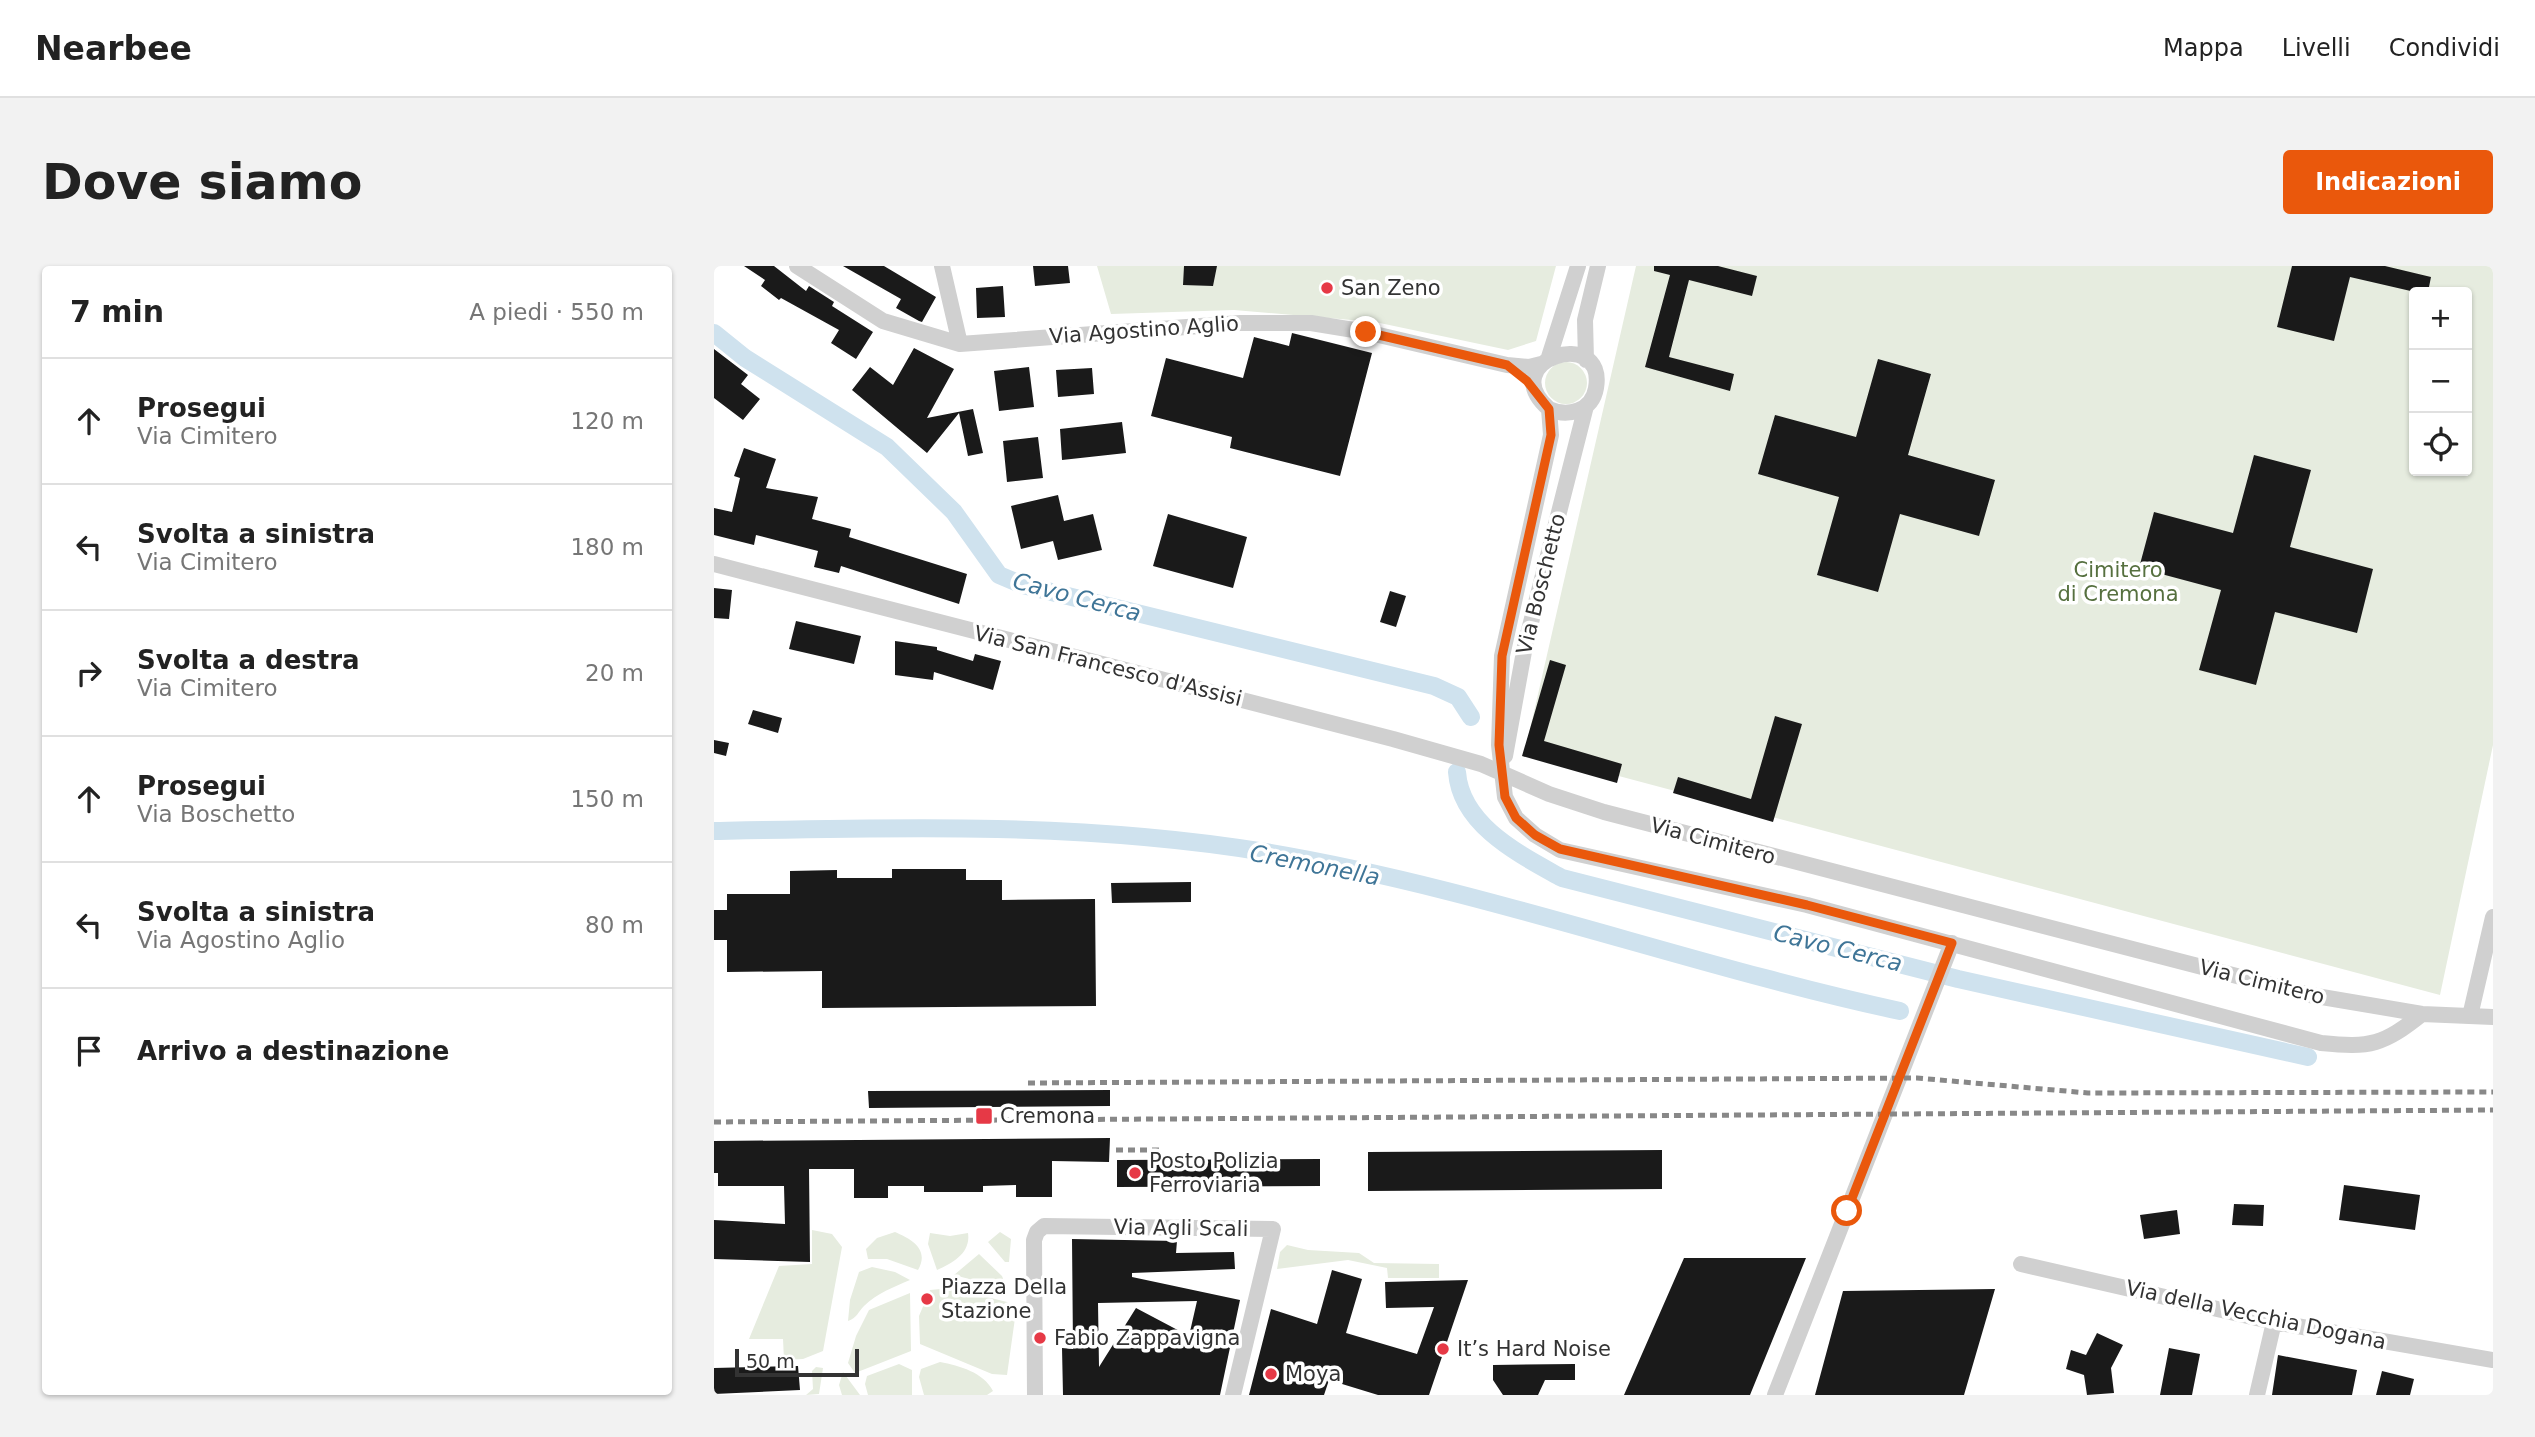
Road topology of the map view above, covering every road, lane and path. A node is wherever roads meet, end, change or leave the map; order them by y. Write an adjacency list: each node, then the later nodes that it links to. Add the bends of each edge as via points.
1 (797, 266): 5 (street, Via Agostino Aglio, via 883,321)
2 (942, 266): 5 (street)
3 (1578, 266): 7 (street)
4 (1598, 266): 6 (street, Via Boschetto, via 1585,320)
5 (960, 344): 8 (street, Via Agostino Aglio, via 1240,323 1311,323)
6 (1587, 360): 7 (street, via 1568,352); 10 (street, Via Boschetto, via 1596,389)
7 (1545, 361): 8 (street, Via Agostino Aglio, via 1529,367); 9 (street, via 1535,379)
8 (1507, 365): 9 (street, Via Agostino Aglio)
9 (1537, 395): 11 (street)
10 (1586, 406): 11 (street, via 1567,414); 13 (street, Via Boschetto, via 1525,646)
11 (1549, 409): 13 (street, Via Boschetto, via 1551,435 1502,656)
12 (714, 564): 13 (street, Via San Francesco d'Assisi, via 1268,706)
13 (1501, 772): 15 (street, Via Cimitero, via 1505,797 1516,818 1560,849); 16 (street, Via Cimitero, via 1549,794 1630,819 2310,995)
14 (2493, 917): 17 (street)
15 (1952, 943): 16 (street, Via Cimitero, via 2321,1043 2356,1046 2390,1039); 24 (street)
16 (2422, 1014): 17 (street, Via Cimitero)
17 (2470, 1016): 18 (street, Via Cimitero)
18 (2493, 1017)
19 (2021, 1264): 20 (street, Via della Vecchia Dogana)
20 (2274, 1322): 21 (street, Via della Vecchia Dogana); 25 (street)
21 (2493, 1360)
22 (1035, 1395): 23 (street, Via Agli Scali, via 1034,1240 1044,1226 1273,1229)
23 (1233, 1395)
24 (1775, 1395)
25 (2257, 1395)

